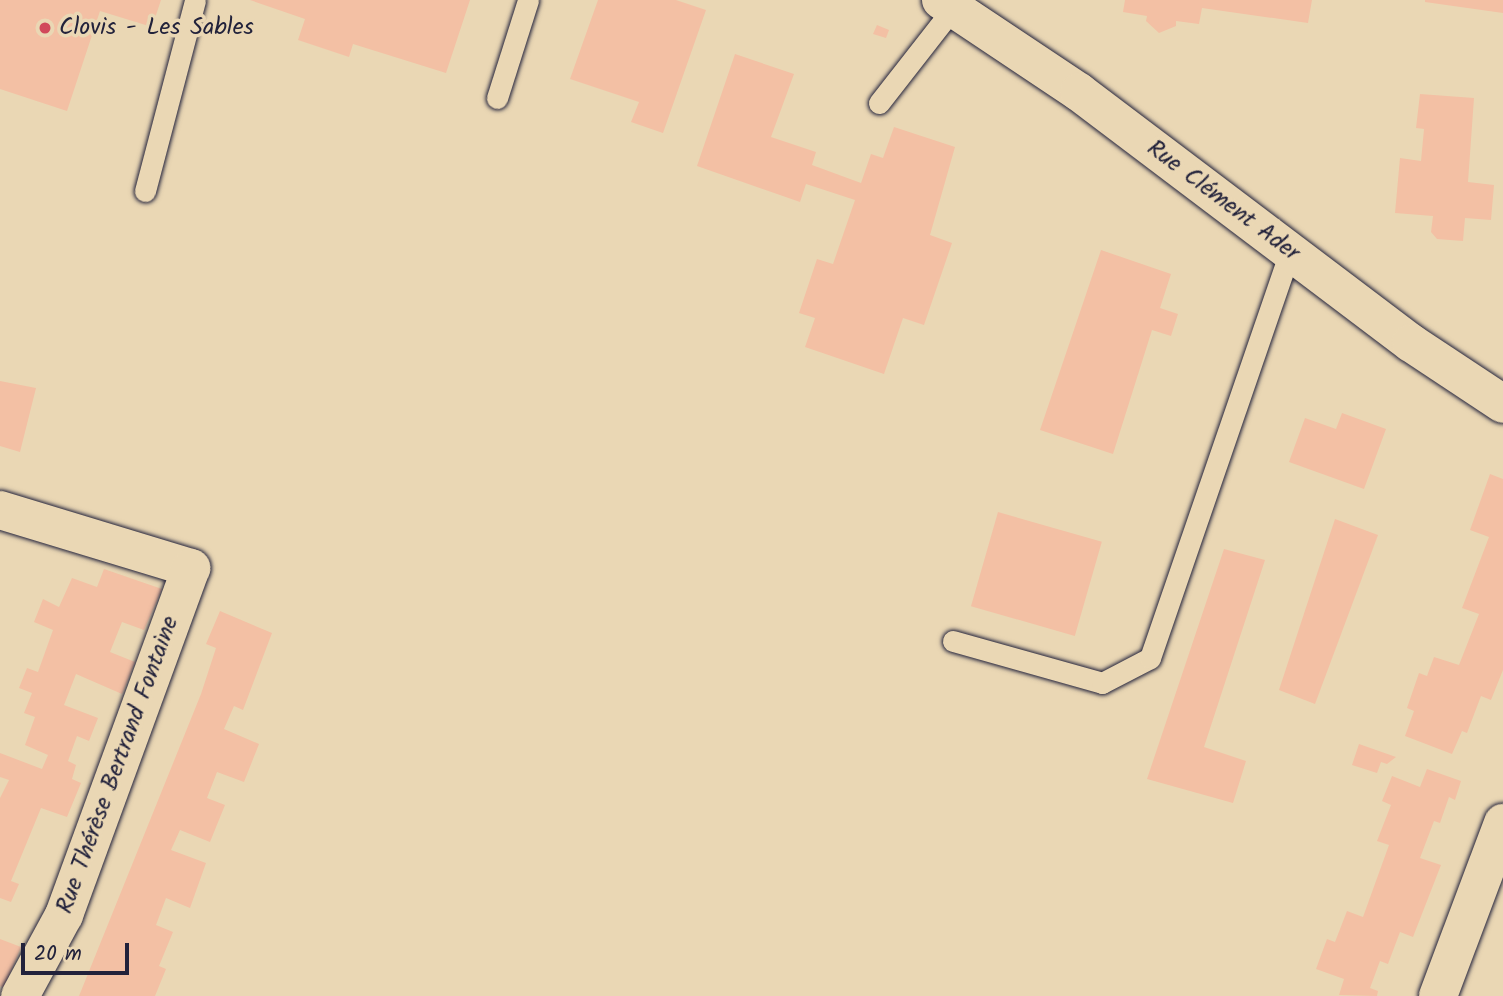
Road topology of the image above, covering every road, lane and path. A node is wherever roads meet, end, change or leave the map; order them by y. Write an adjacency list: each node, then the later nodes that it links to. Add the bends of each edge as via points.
1 (195, 0): 6 (lane)
2 (528, 0): 4 (lane)
3 (950, 2): 5 (lane); 7 (street, Rue Clément Ader, via 1079,92)
4 (497, 98)
5 (880, 103)
6 (145, 191)
7 (1290, 252): 8 (street, Rue Clément Ader, via 1410,343); 10 (lane, via 1150,659 1102,683)
8 (1503, 404)
9 (0, 510): 13 (street, Rue Thérèse Bertrand Fontaine, via 191,568 64,915)
10 (953, 641)
11 (1503, 823): 12 (street)
12 (1490, 897): 14 (street)
13 (20, 996)
14 (1438, 996)

